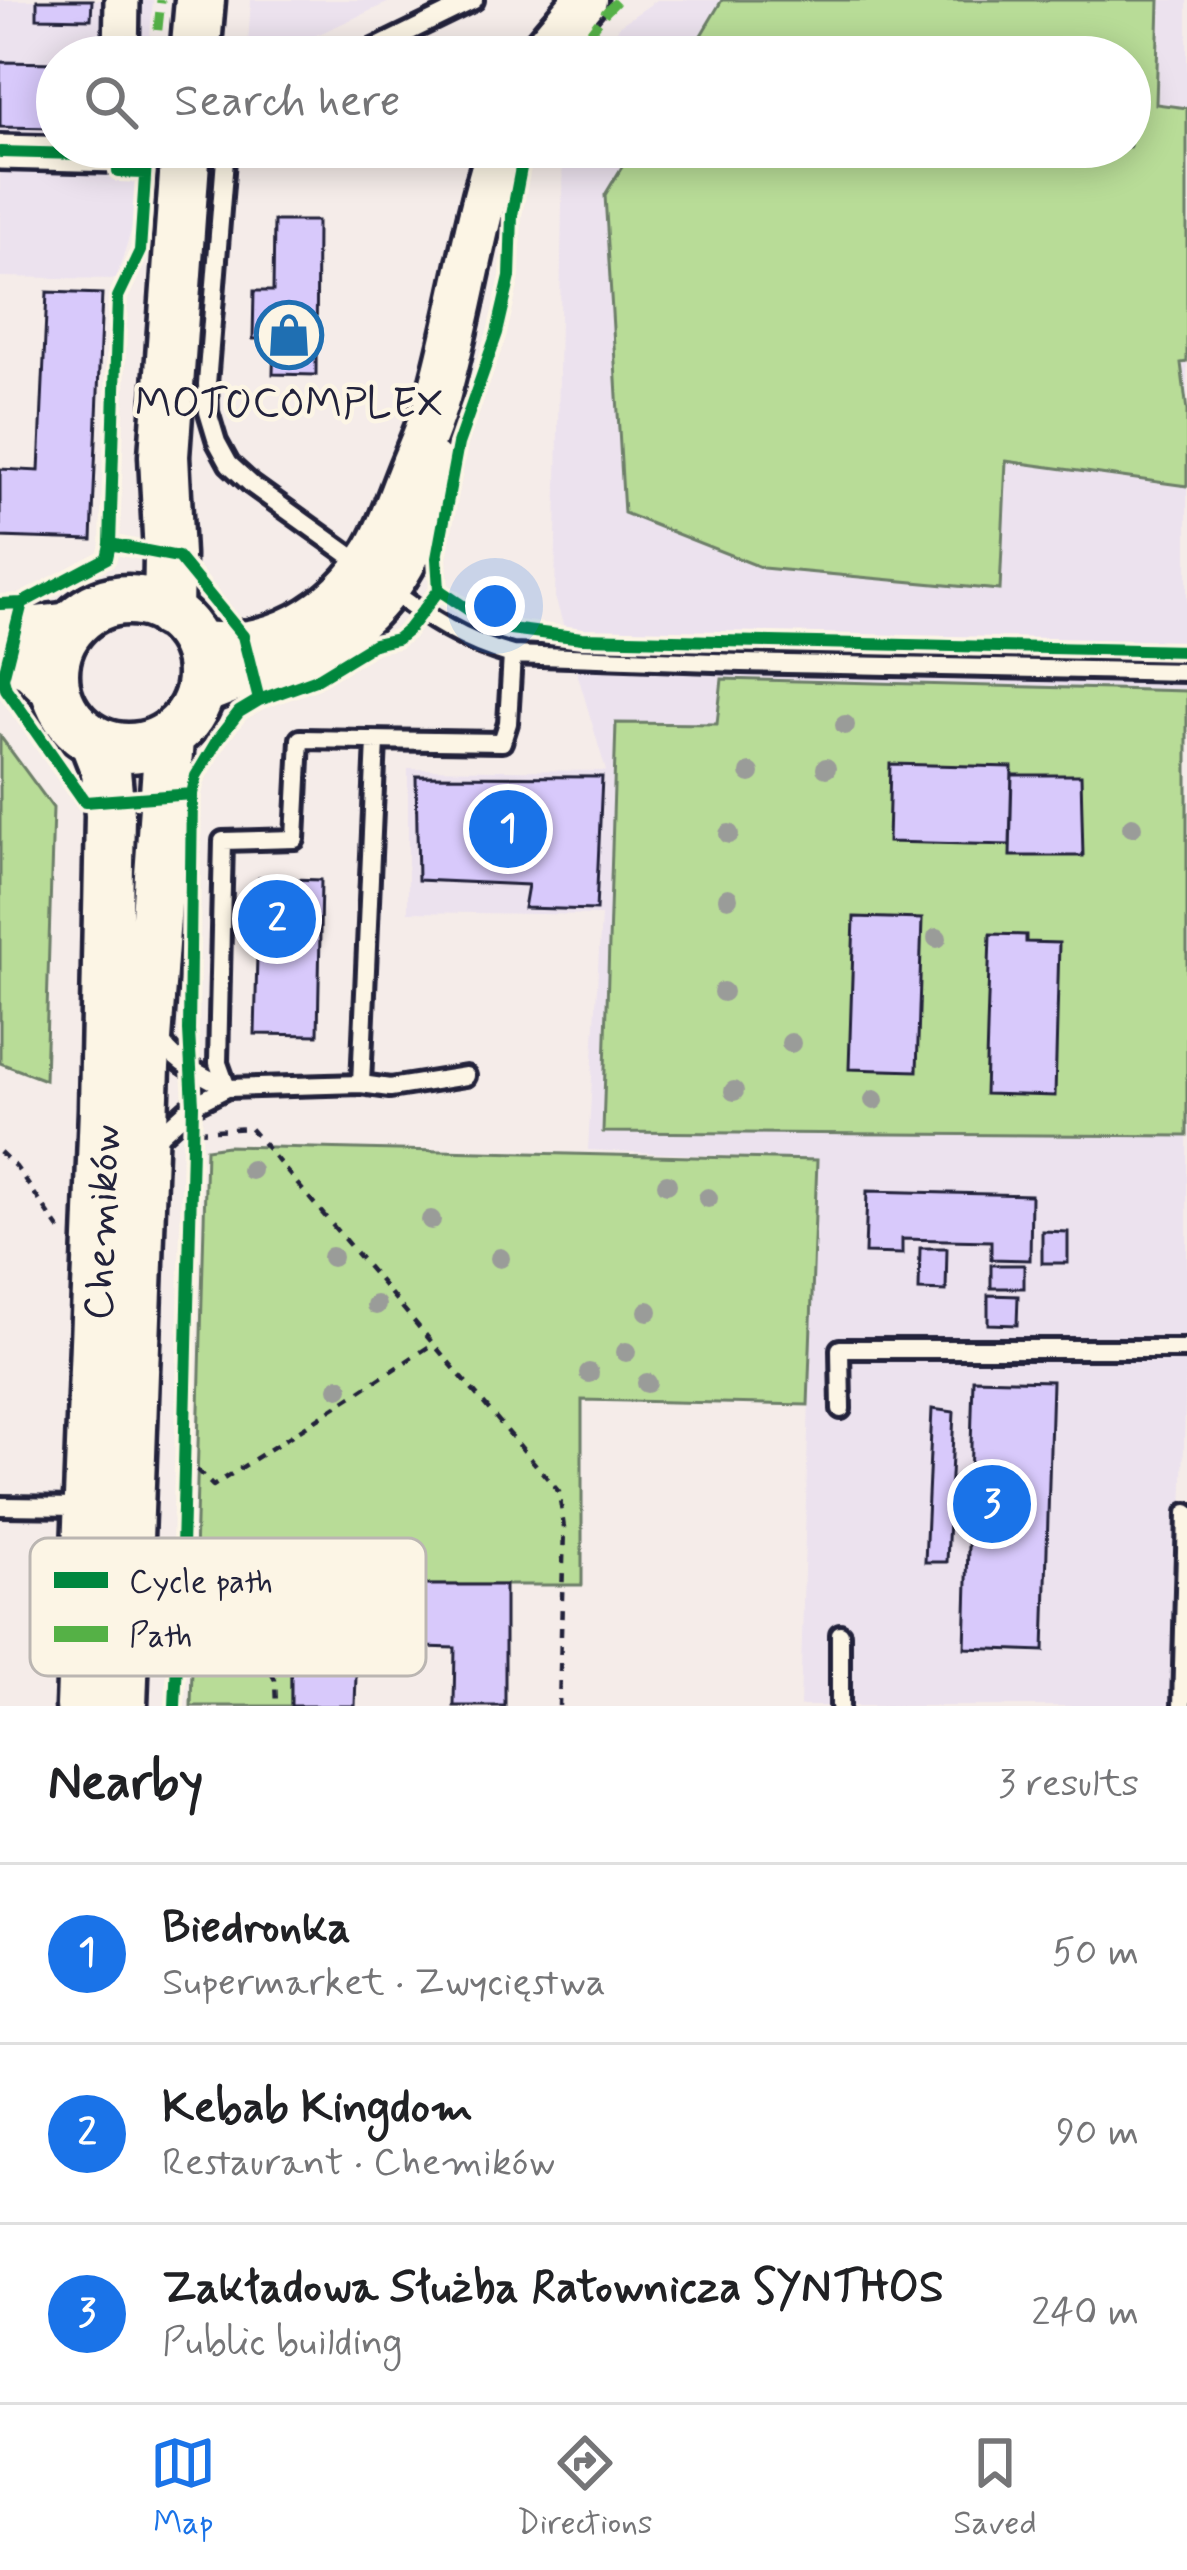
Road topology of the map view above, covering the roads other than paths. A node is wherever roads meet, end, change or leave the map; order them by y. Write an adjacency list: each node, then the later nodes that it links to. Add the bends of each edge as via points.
1 (122, 0): 5 (street)
2 (200, 0): 6 (main road)
3 (474, 0): 7 (lane)
4 (586, 0): 8 (street)
5 (121, 36)
6 (196, 36)
7 (400, 36)
8 (555, 36)
9 (0, 152): 10 (street)
10 (36, 153)
11 (185, 168): 14 (main road)
12 (224, 168): 15 (lane, via 207,384 217,442 252,484)
13 (492, 168): 15 (street, via 439,396 374,554)
14 (164, 456): 16 (main road, via 141,549); 18 (main road)
15 (376, 577): 18 (street, via 268,639 223,646); 21 (lane, via 453,633); 24 (street, via 341,632 314,651)
16 (118, 600): 17 (main road); 18 (main road, via 152,604)
17 (71, 624): 19 (street); 23 (main road, via 55,656)
18 (182, 627): 24 (main road, via 203,675)
19 (0, 632)
20 (0, 654): 23 (street, via 32,668)
21 (512, 655): 22 (lane); 27 (lane, via 502,742)
22 (1187, 672)
23 (55, 692): 26 (main road)
24 (201, 693): 25 (main road)
25 (169, 739): 26 (main road, via 117,747); 28 (main road, Chemików)
26 (94, 740): 36 (main road, Chemików, via 110,815)
27 (376, 741): 30 (lane); 31 (lane, via 300,740 295,839 224,841 218,1063)
28 (149, 1018): 31 (lane, via 165,1049); 32 (main road, Chemików)
29 (466, 1076): 30 (lane, via 390,1088)
30 (361, 1084): 31 (lane)
31 (227, 1088): 32 (lane, via 193,1105)
32 (144, 1150): 39 (main road, Chemików)
33 (1187, 1348): 34 (lane, via 840,1349)
34 (841, 1409)
35 (0, 1505): 36 (lane)
36 (89, 1507): 38 (main road, Chemików)
37 (1187, 1514): 46 (lane)
38 (88, 1538)
39 (129, 1538)
40 (840, 1634): 45 (lane)
41 (82, 1676): 43 (main road, Chemików)
42 (123, 1676): 44 (main road, Chemików)
43 (81, 1706)
44 (122, 1706)
45 (840, 1706)
46 (1182, 1706)

